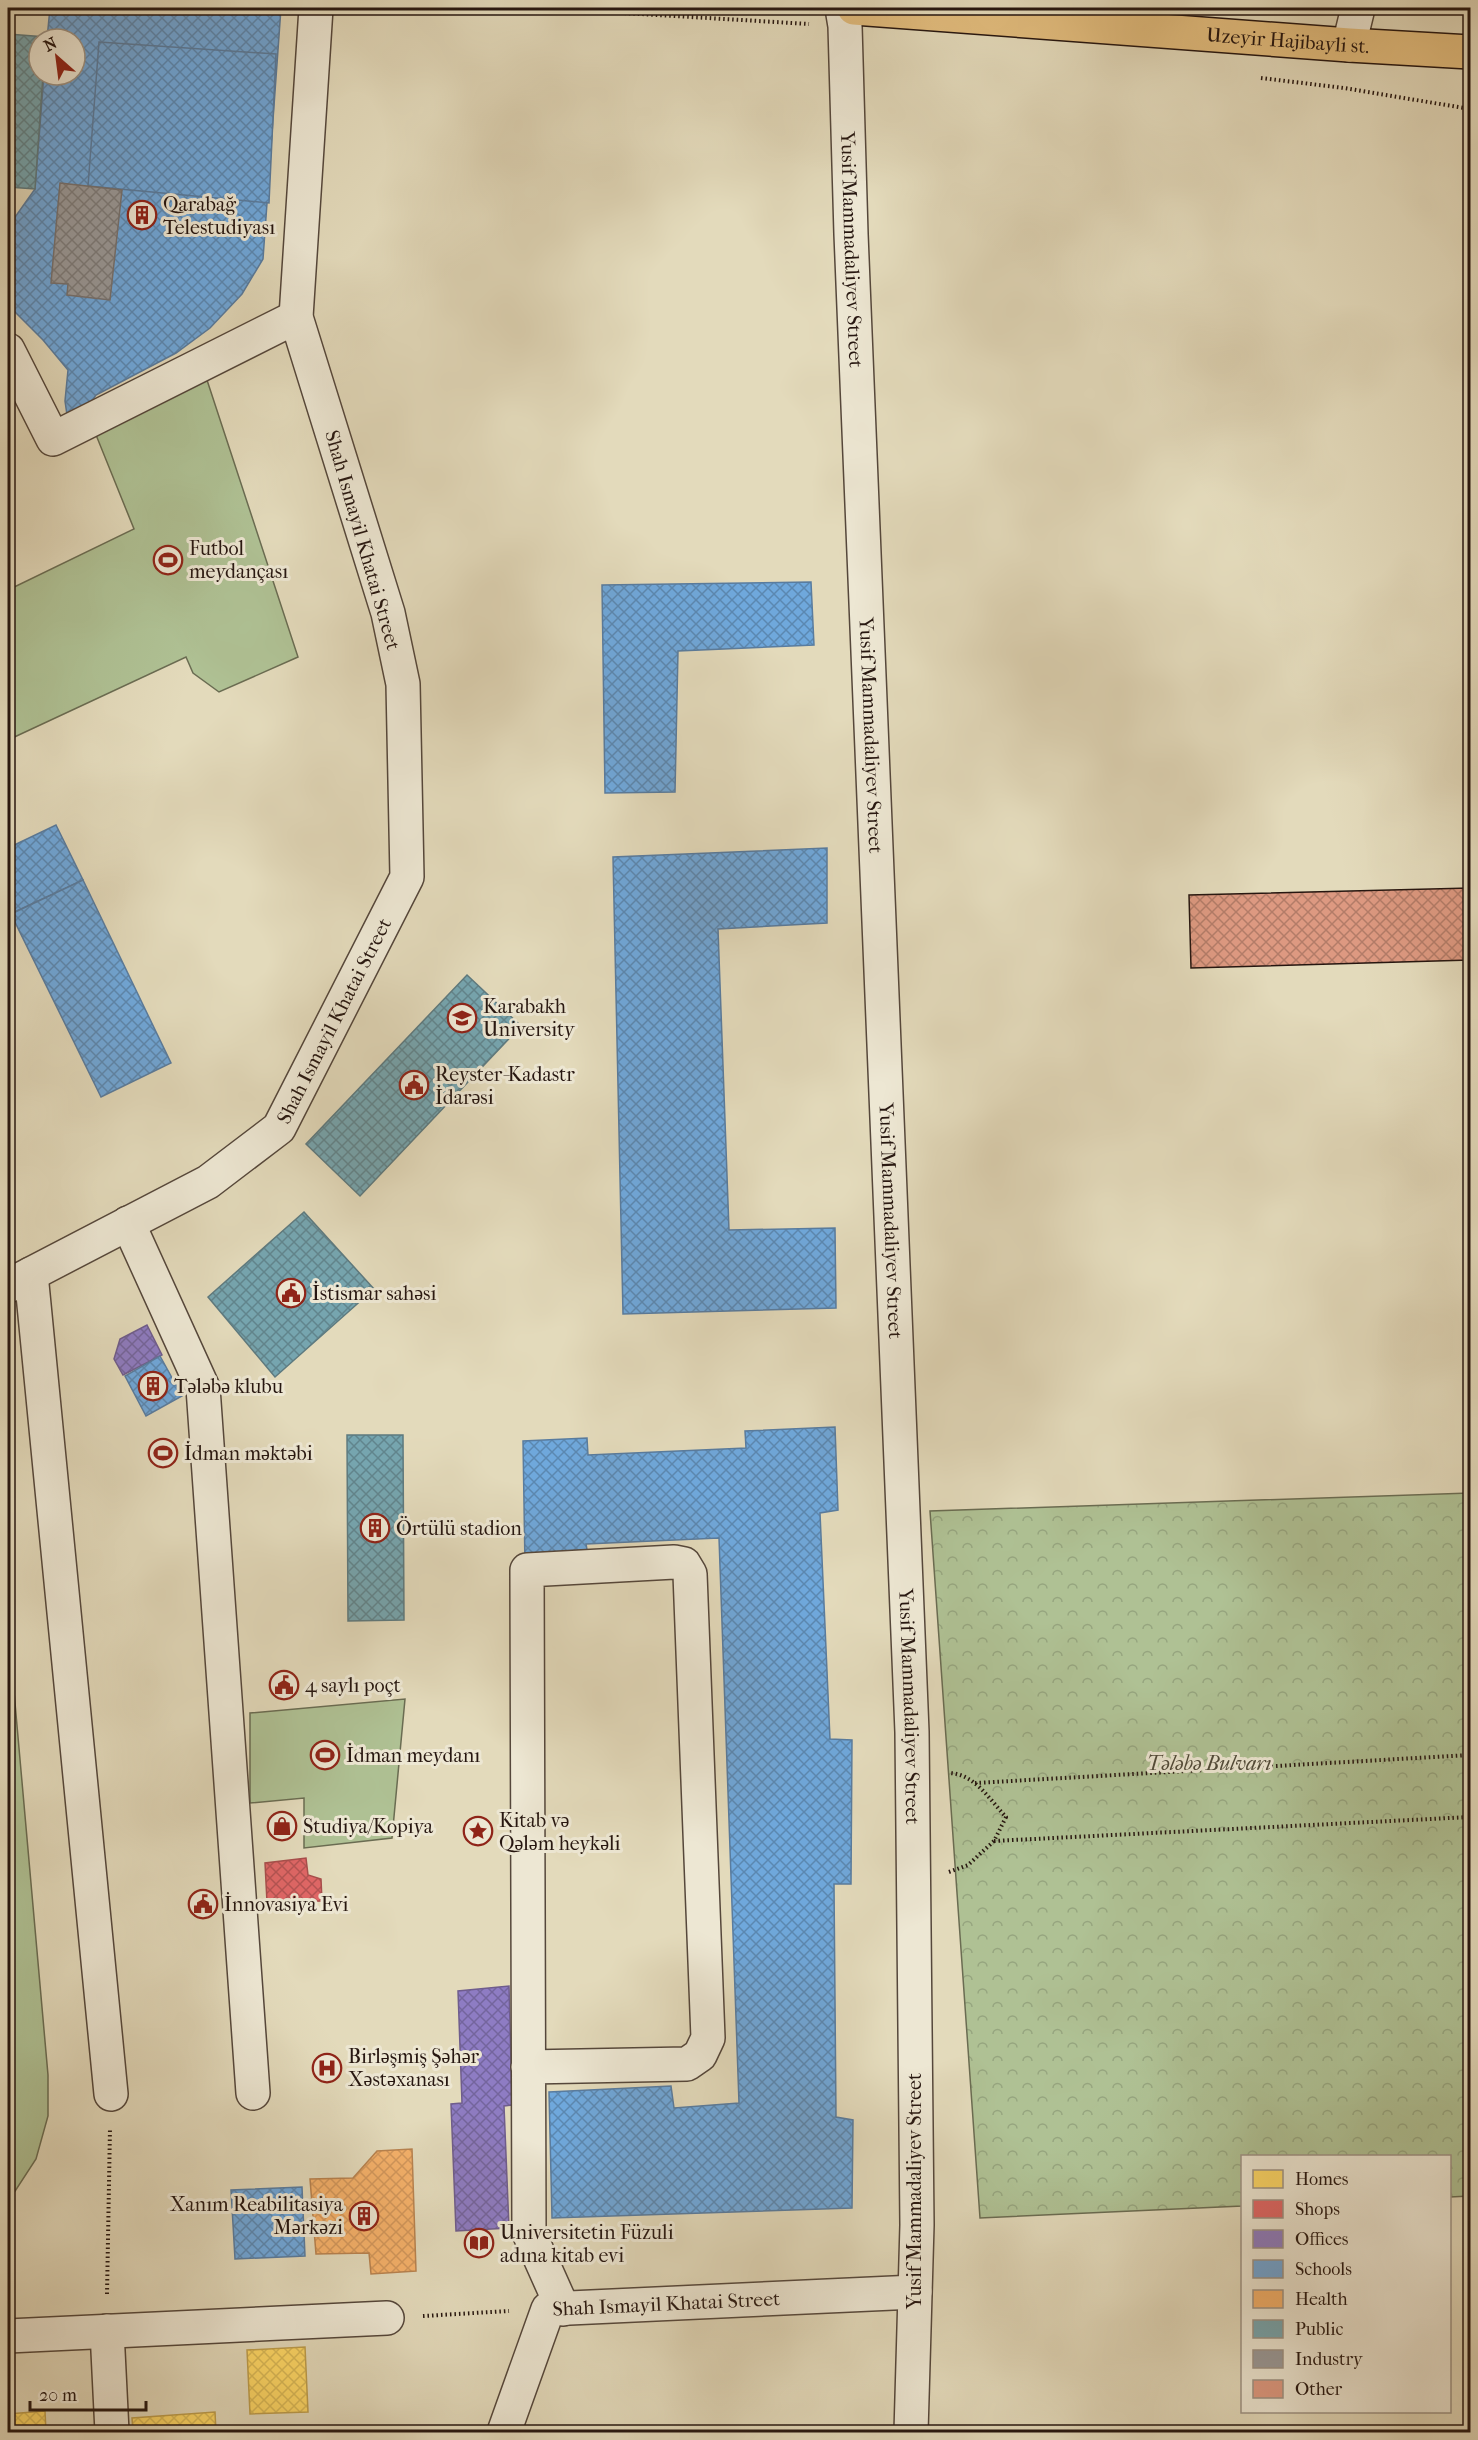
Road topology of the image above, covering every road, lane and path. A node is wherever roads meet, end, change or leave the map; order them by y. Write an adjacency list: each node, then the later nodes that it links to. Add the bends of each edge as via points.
1 (316, 8): 7 (street, Shah Ismayil Khatai Street)
2 (842, 8): 20 (street, Yusif Mammadaliyev Street, via 912,1732)
3 (854, 8): 5 (main road, Uzeyir Hajibayli st.)
4 (1358, 8): 5 (street)
5 (1349, 45): 6 (main road, Uzeyir Hajibayli st.)
6 (1470, 52)
7 (296, 317): 8 (street, via 53,439); 9 (street, Shah Ismayil Khatai Street, via 388,613 403,684 407,877 279,1128 208,1182)
8 (8, 350)
9 (128, 1223): 10 (street, Shah Ismayil Khatai Street); 18 (street, via 203,1388)
10 (19, 1280): 19 (street)
11 (1470, 1755): 13 (path)
12 (941, 1776): 13 (path, via 960,1774)
13 (975, 1783): 15 (path, via 1006,1817)
14 (1470, 1817): 15 (path)
15 (994, 1841): 16 (path, via 962,1869)
16 (947, 1872)
17 (528, 2067): 17 (street, via 687,2064 700,2055 708,2038 690,1574 684,1564 527,1570); 21 (street, via 529,2233)
18 (253, 2093)
19 (111, 2094): 23 (path)
20 (915, 2292): 21 (street, Shah Ismayil Khatai Street); 27 (street, Yusif Mammadaliyev Street)
21 (556, 2309): 22 (path); 26 (street, Shah Ismayil Khatai Street)
22 (387, 2318): 23 (street)
23 (107, 2331): 24 (street); 25 (street)
24 (8, 2336)
25 (112, 2433)
26 (504, 2433)
27 (911, 2433)

